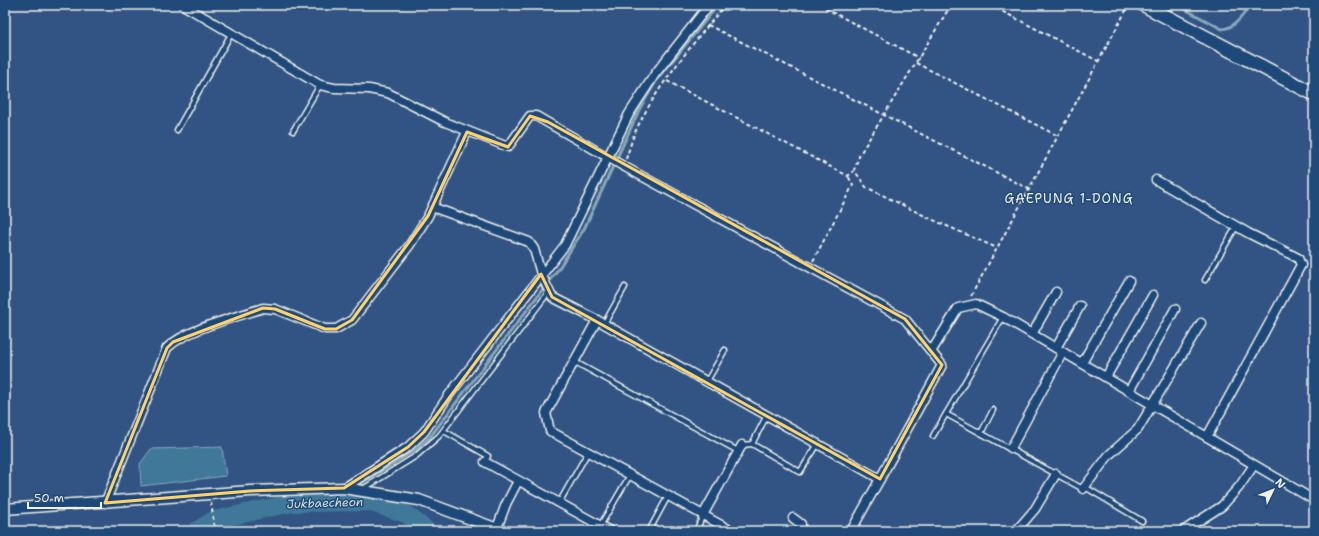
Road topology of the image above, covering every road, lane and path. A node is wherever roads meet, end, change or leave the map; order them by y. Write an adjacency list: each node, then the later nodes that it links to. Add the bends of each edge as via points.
1 (183, 5): 10 (street)
2 (709, 5): 22 (street, via 655,74 630,114)
3 (725, 5): 9 (path)
4 (819, 5): 11 (path)
5 (951, 5): 11 (path)
6 (990, 5): 12 (path)
7 (1129, 5): 12 (path)
8 (1144, 5): 16 (main road)
9 (708, 25): 14 (path); 17 (path)
10 (231, 34): 15 (street); 18 (lane)
11 (919, 58): 13 (path)
12 (1098, 61): 21 (path)
13 (916, 63): 17 (path); 21 (path)
14 (667, 81): 23 (path, via 636,130); 25 (path)
15 (320, 85): 19 (lane); 20 (street, via 388,93)
16 (1314, 94)
17 (884, 115): 24 (path, via 860,154); 27 (path)
18 (177, 130)
19 (293, 131)
20 (467, 132): 22 (street, via 508,147 530,116 536,116); 28 (street)
21 (1058, 136): 27 (path)
22 (609, 157): 23 (street); 32 (street, via 565,245)
23 (621, 165): 31 (street)
24 (854, 170): 25 (path); 30 (path, via 866,187)
25 (848, 176): 31 (path, via 853,185)
26 (1156, 180): 29 (street)
27 (1029, 189): 30 (path)
28 (432, 207): 32 (street, via 529,242 534,249); 78 (street, via 409,246 352,320 336,329 325,329 275,308 263,308 191,333 173,342 167,348)
29 (1237, 226): 33 (lane); 61 (street, via 1298,258 1301,265)
30 (997, 248): 39 (path)
31 (810, 267): 48 (street, via 905,319)
32 (542, 276): 37 (street); 74 (street, via 449,395 424,432 408,447)
33 (1205, 280)
34 (1129, 281): 50 (street)
35 (625, 287): 43 (lane)
36 (1056, 292): 45 (street)
37 (548, 293): 43 (street); 58 (lane)
38 (1153, 295): 51 (street)
39 (967, 304): 42 (street, via 976,304); 48 (street, via 958,308)
40 (1080, 306): 47 (street)
41 (1176, 308): 53 (street)
42 (1003, 316): 45 (street); 56 (lane)
43 (601, 322): 49 (street); 52 (street)
44 (1201, 323): 54 (street)
45 (1032, 334): 47 (street)
46 (725, 350): 52 (lane)
47 (1060, 350): 50 (street); 65 (street)
48 (931, 352): 71 (street, via 942,365)
49 (575, 362): 64 (lane); 66 (street, via 546,413 550,431)
50 (1082, 363): 51 (street)
51 (1106, 377): 53 (street)
52 (707, 381): 57 (street)
53 (1128, 391): 54 (street)
54 (1153, 405): 61 (street); 73 (street, via 1138,429 1109,455)
55 (993, 410): 59 (lane)
56 (946, 414): 59 (lane); 60 (lane)
57 (767, 415): 62 (lane); 63 (street)
58 (444, 431): 67 (lane, via 488,456); 75 (lane, via 416,456)
59 (981, 433): 65 (lane)
60 (933, 436)
61 (1207, 437): 68 (street)
62 (752, 444): 63 (lane, via 800,472); 64 (lane)
63 (818, 444): 71 (street)
64 (740, 448): 82 (street)
65 (1011, 448): 69 (lane)
66 (588, 452): 70 (street); 79 (lane)
67 (485, 462): 72 (street)
68 (1254, 465): 77 (street); 95 (street, via 1222,506)
69 (1056, 474): 73 (lane); 94 (street, via 1035,509)
70 (630, 475): 76 (street); 85 (lane)
71 (880, 479): 93 (street)
72 (518, 481): 79 (street); 86 (street, via 506,504)
73 (1084, 488): 84 (lane)
74 (344, 489): 75 (street); 78 (street, via 250,491)
75 (360, 491): 86 (street, via 419,500)
76 (668, 496): 82 (street); 89 (lane)
77 (1313, 496)
78 (105, 503): 81 (street)
79 (559, 503): 85 (street)
80 (211, 504): 87 (path)
81 (5, 509)
82 (703, 515): 90 (lane); 91 (street)
83 (794, 518): 92 (street, via 801,524)
84 (1142, 522)
85 (600, 526): 88 (street)
86 (500, 530)
87 (215, 531)
88 (610, 531)
89 (649, 531)
90 (696, 531)
91 (732, 531)
92 (801, 531)
93 (851, 531)
94 (1016, 531)
95 (1183, 531)

